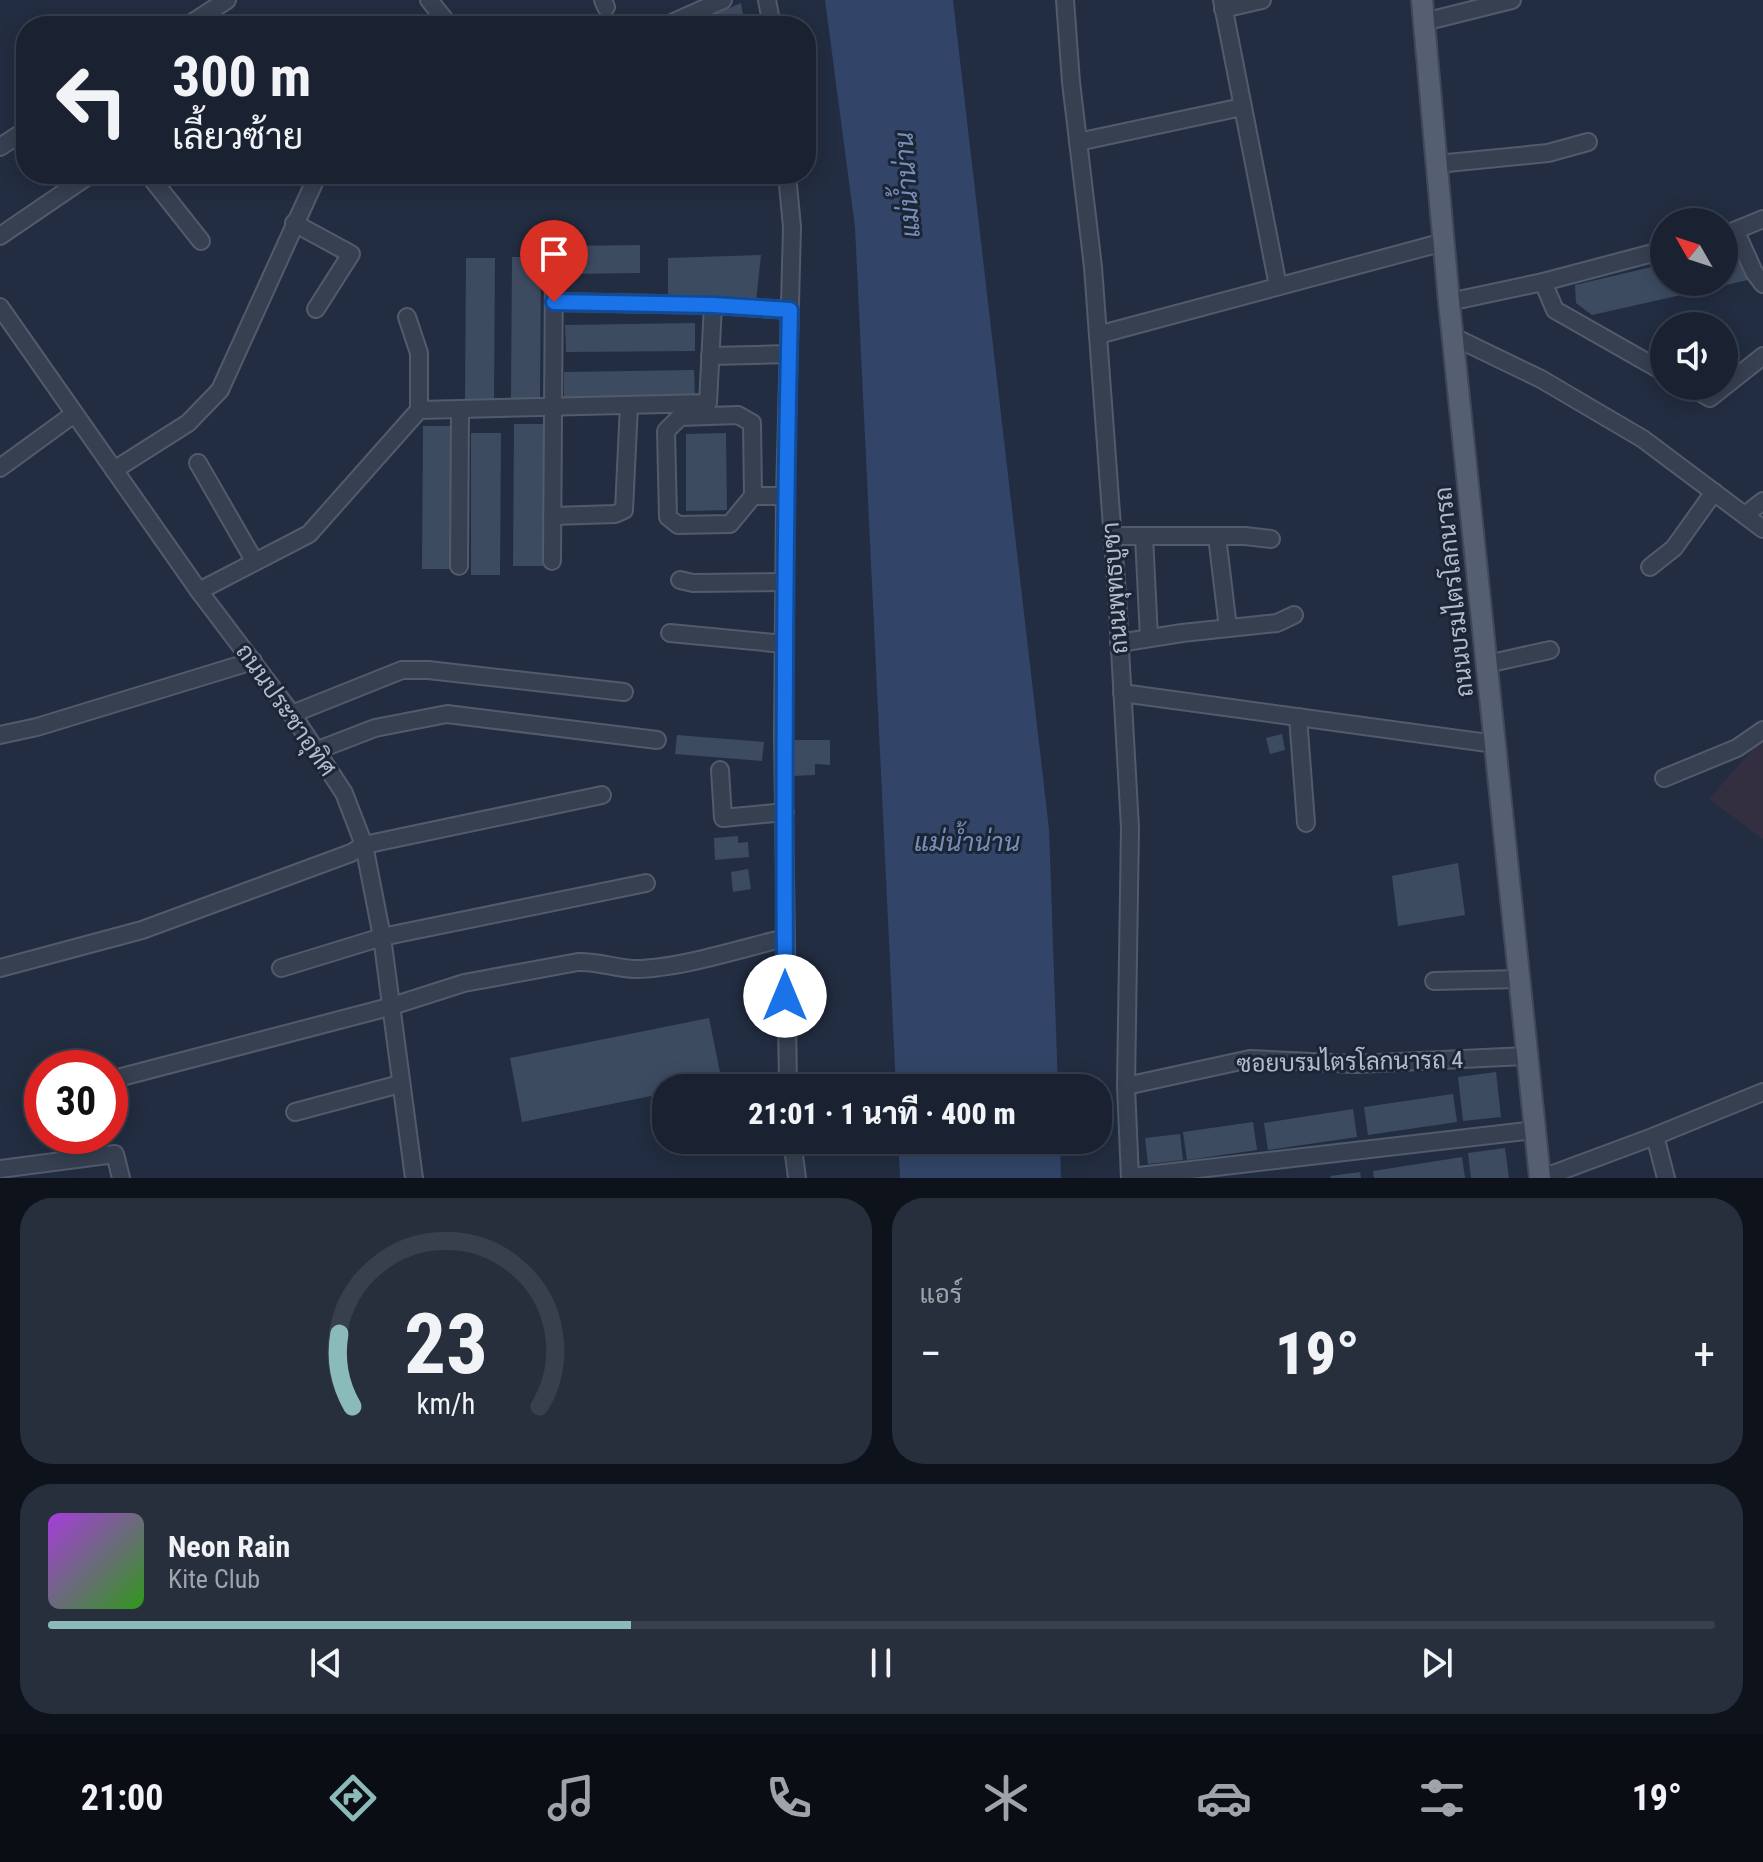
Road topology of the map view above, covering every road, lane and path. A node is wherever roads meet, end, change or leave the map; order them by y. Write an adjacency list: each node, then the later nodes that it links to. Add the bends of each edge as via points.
1 (227, 0): 9 (street)
2 (429, 0): 10 (street)
3 (723, 0): 11 (street)
4 (1065, 0): 14 (street, ถนนพุทธบูชา)
5 (1262, 0): 8 (street)
6 (1422, 0): 12 (main road, ถนนบรมไตรโลกนารถ)
7 (1512, 0): 12 (street)
8 (1222, 4): 13 (street)
9 (202, 16)
10 (442, 16)
11 (687, 16)
12 (1424, 22): 16 (main road, ถนนบรมไตรโลกนารถ)
13 (1242, 107): 14 (street); 32 (street)
14 (1078, 142): 40 (street, ถนนพุทธบูชา)
15 (1588, 142): 16 (street, via 1548,153)
16 (1437, 164): 26 (main road, ถนนบรมไตรโลกนารถ)
17 (76, 184): 24 (street)
18 (156, 184): 25 (street)
19 (313, 184): 22 (street)
20 (788, 184): 37 (street)
21 (1763, 219): 23 (street)
22 (294, 223): 36 (street, via 351,254); 54 (street, via 220,390 188,423)
23 (1738, 230)
24 (0, 236)
25 (201, 241)
26 (1444, 242): 32 (street); 34 (main road, ถนนบรมไตรโลกนารถ)
27 (1738, 246): 31 (street)
28 (1650, 254): 30 (street)
29 (554, 268): 33 (street)
30 (1543, 282): 34 (street); 45 (street, via 1555,310)
31 (1763, 284)
32 (1278, 286): 40 (street)
33 (554, 302): 35 (street); 48 (street)
34 (1449, 302): 41 (main road, ถนนบรมไตรโลกนารถ)
35 (713, 305): 37 (street); 43 (street)
36 (316, 309)
37 (790, 310): 42 (street)
38 (2, 315): 51 (street, ถนนประชาอุทิศ)
39 (407, 317): 50 (street, via 419,353)
40 (1098, 335): 62 (street, ถนนพุทธบูชา)
41 (1454, 337): 55 (street, via 1541,379 1643,439); 81 (main road, ถนนบรมไตรโลกนารถ)
42 (789, 354): 43 (street); 57 (street)
43 (710, 356): 47 (street, via 708,403)
44 (1763, 356): 46 (street)
45 (1650, 364)
46 (1738, 376)
47 (629, 405): 48 (street); 60 (street, via 624,510)
48 (553, 407): 49 (street); 60 (street)
49 (460, 409): 50 (street); 68 (street)
50 (419, 410): 67 (street, via 309,534)
51 (74, 414): 53 (street); 54 (street, ถนนประชาอุทิศ)
52 (198, 463): 67 (street)
53 (0, 468)
54 (114, 470): 72 (street, ถนนประชาอุทิศ)
55 (1714, 492): 59 (street); 69 (street, via 1669,555)
56 (753, 496): 56 (street, via 730,524 678,525 668,517 666,431 680,417 738,415 752,423); 57 (street)
57 (785, 496): 71 (street)
58 (1763, 501): 59 (street)
59 (1745, 515): 61 (street)
60 (552, 516): 66 (street)
61 (1763, 529)
62 (1112, 536): 63 (street); 77 (street, ถนนพุทธบูชา)
63 (1144, 536): 64 (street); 76 (street)
64 (1217, 536): 65 (street); 74 (street)
65 (1271, 539)
66 (552, 561)
67 (255, 562): 72 (street)
68 (459, 566)
69 (1650, 567)
70 (680, 580): 71 (street)
71 (785, 582): 78 (street)
72 (199, 591): 80 (street, ถนนประชาอุทิศ)
73 (1294, 615): 74 (street, via 1277,623)
74 (1228, 628): 76 (street)
75 (670, 633): 78 (street)
76 (1149, 638): 77 (street)
77 (1119, 643): 83 (street, ถนนพุทธบูชา)
78 (784, 644): 94 (street)
79 (1550, 650): 81 (street)
80 (253, 661): 84 (street, ถนนประชาอุทิศ); 87 (street)
81 (1487, 664): 89 (main road, ถนนบรมไตรโลกนารถ)
82 (624, 692): 84 (street, via 402,670)
83 (1122, 693): 85 (street); 109 (street, ถนนพุทธบูชา, via 1130,828)
84 (292, 714): 90 (street, ถนนประชาอุทิศ)
85 (1298, 717): 89 (street); 95 (street)
86 (1763, 730): 92 (street, via 1737,748)
87 (0, 735)
88 (657, 740): 90 (street, via 447,714 375,728)
89 (1495, 744): 102 (main road, ถนนบรมไตรโลกนารถ)
90 (318, 750): 96 (street, ถนนประชาอุทิศ, via 344,793)
91 (720, 770): 94 (street, via 723,818)
92 (1664, 778)
93 (602, 795): 96 (street)
94 (785, 812): 99 (street)
95 (1306, 823)
96 (364, 845): 98 (street, ถนนประชาอุทิศ); 100 (street, via 142,930)
97 (646, 883): 98 (street)
98 (382, 937): 101 (street); 104 (street, ถนนประชาอุทิศ)
99 (785, 938): 104 (street, via 662,966 634,969 578,962 464,983); 106 (street)
100 (0, 968)
101 (281, 968)
102 (1519, 979): 103 (street); 105 (main road, ถนนบรมไตรโลกนารถ)
103 (1434, 981)
104 (389, 1007): 107 (street); 108 (street, ถนนประชาอุทิศ)
105 (1527, 1056): 109 (street, ซอยบรมไตรโลกนารถ 4, via 1356,1064 1250,1059); 112 (main road, ถนนบรมไตรโลกนารถ)
106 (788, 1074)
107 (128, 1075)
108 (400, 1084): 111 (street); 116 (street, ถนนประชาอุทิศ)
109 (1126, 1086): 119 (street, ถนนพุทธบูชา)
110 (1763, 1092): 113 (street)
111 (295, 1112)
112 (1535, 1130): 119 (street); 120 (main road, ถนนบรมไตรโลกนารถ)
113 (1655, 1136): 120 (street); 121 (street)
114 (794, 1154): 118 (street)
115 (0, 1169): 117 (street, via 115,1154)
116 (408, 1177)
117 (121, 1178)
118 (797, 1178)
119 (1130, 1178)
120 (1541, 1178)
121 (1666, 1178)

